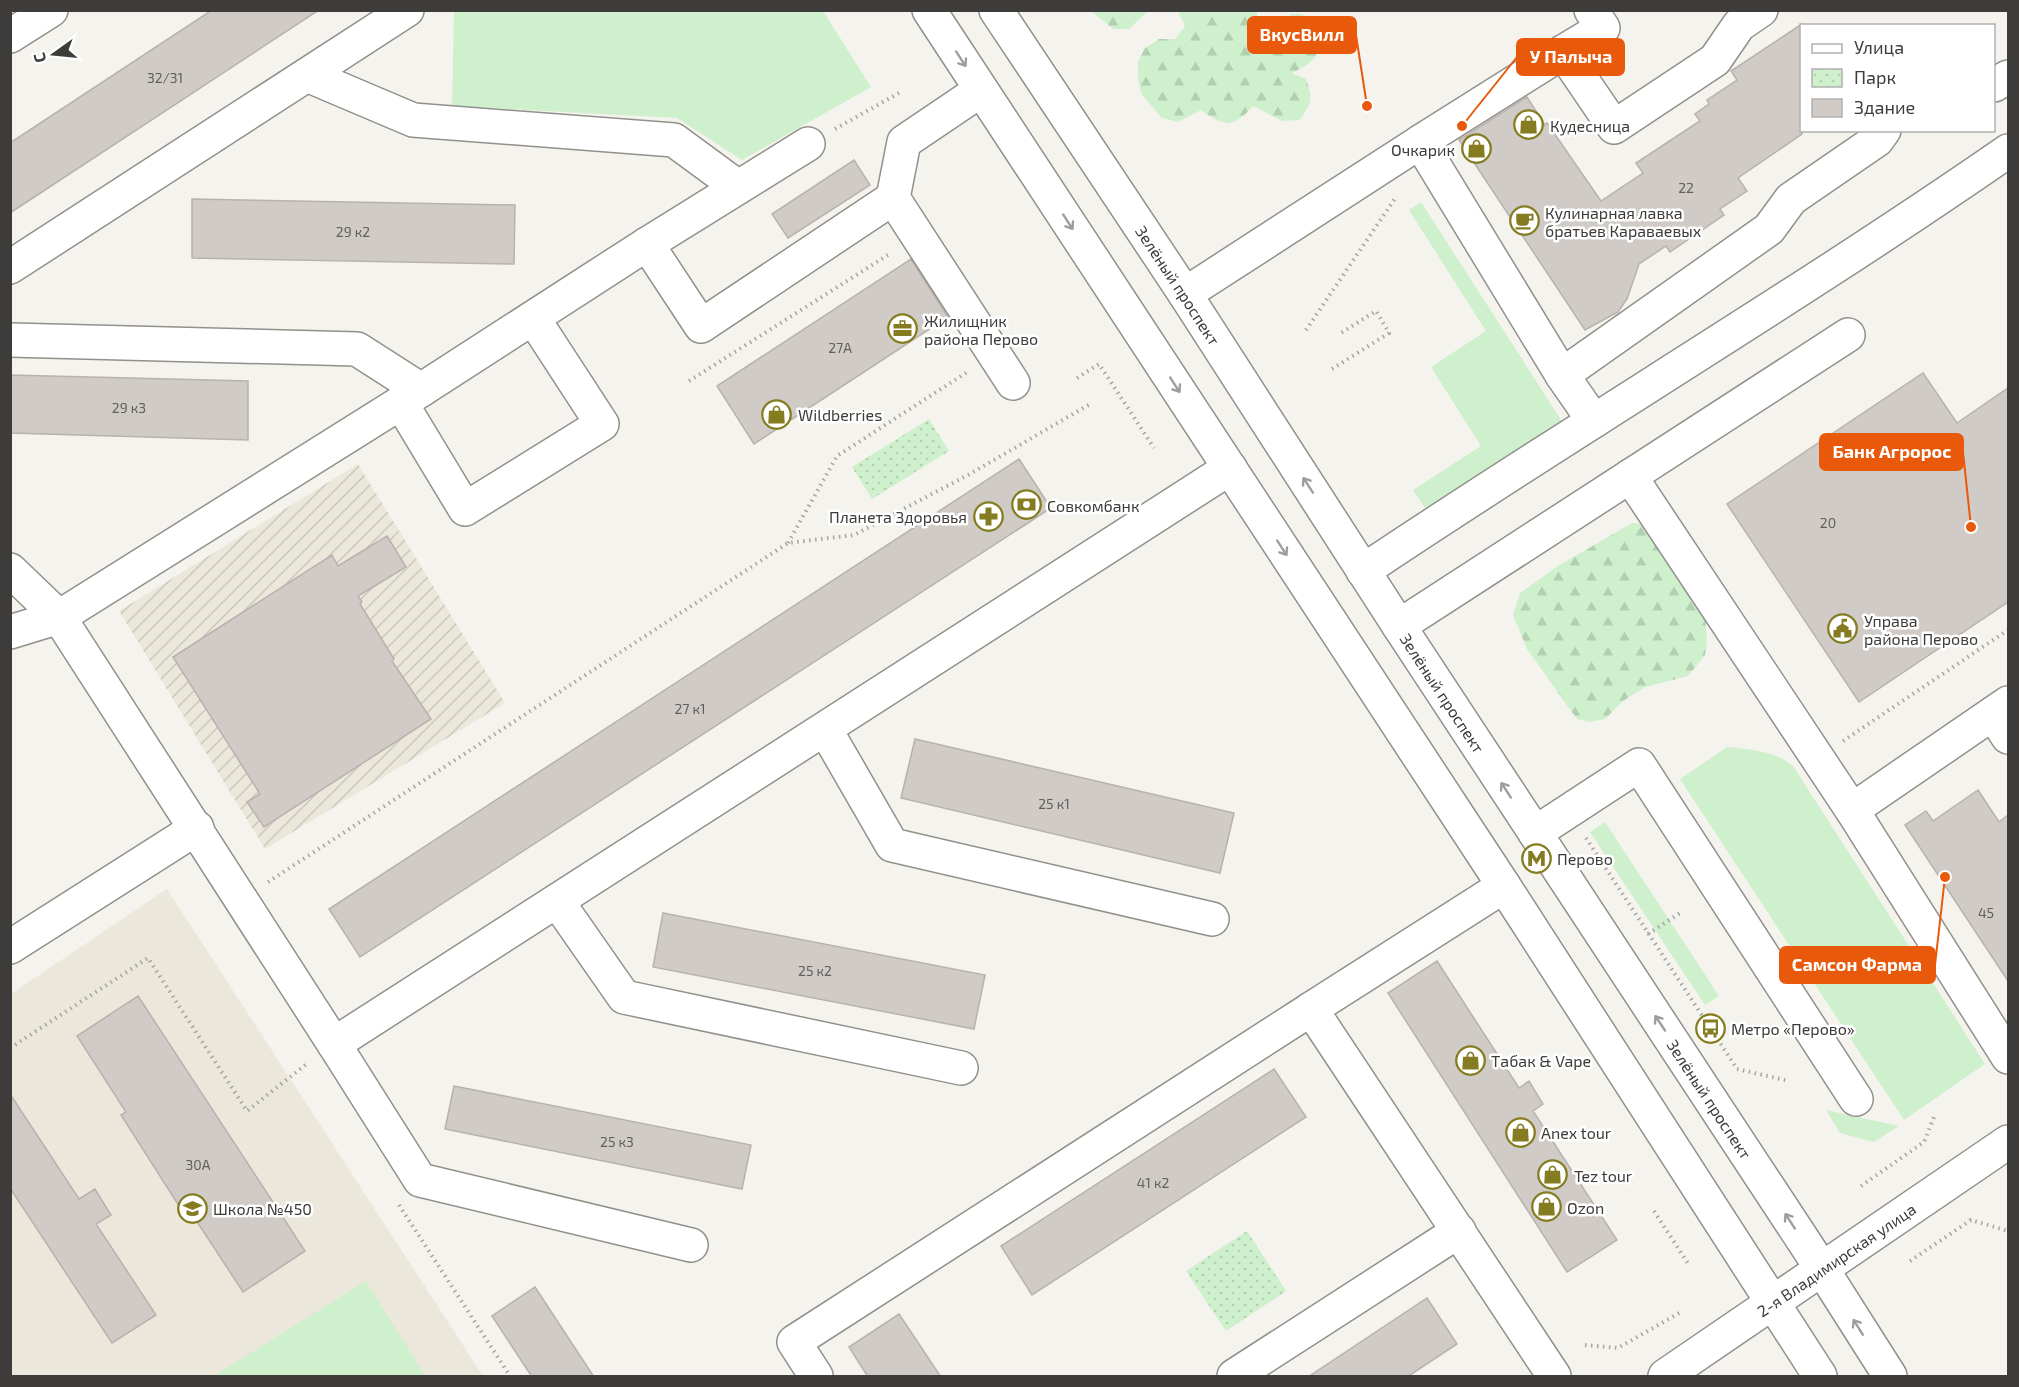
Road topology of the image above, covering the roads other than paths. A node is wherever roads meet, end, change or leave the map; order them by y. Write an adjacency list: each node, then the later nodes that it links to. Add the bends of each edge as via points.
1 (51, 10): 7 (main road)
2 (407, 10): 9 (main road)
3 (929, 10): 10 (main road, one-way to 10)
4 (996, 10): 19 (main road, Зелёный проспект)
5 (1591, 10): 8 (main road, via 1603,28)
6 (1761, 10): 8 (main road, via 1739,25 1715,60 1614,126)
7 (10, 36)
8 (1563, 52): 12 (main road)
9 (307, 75): 15 (main road, via 413,120 674,140); 18 (main road)
10 (981, 90): 16 (main road, via 904,142); 27 (main road, one-way to 27)
11 (1883, 132): 23 (main road, via 1877,140 1791,199 1769,229)
12 (1420, 142): 19 (main road); 23 (main road)
13 (808, 144): 15 (main road)
14 (2008, 151): 26 (main road, via 1896,229)
15 (738, 187): 17 (main road)
16 (893, 198): 17 (main road, via 701,326); 24 (main road)
17 (647, 244): 20 (main road)
18 (10, 267)
19 (1185, 294): 30 (main road, Зелёный проспект, one-way to 19)
20 (533, 318): 25 (main road); 25 (main road, via 602,423 465,509)
21 (1848, 335): 28 (main road)
22 (10, 340): 25 (main road, via 357,349)
23 (1562, 375): 26 (main road)
24 (1013, 383)
25 (411, 397): 31 (main road)
26 (1594, 421): 30 (main road)
27 (1230, 468): 35 (main road); 39 (main road, one-way to 39)
28 (1630, 476): 32 (main road); 36 (main road)
29 (10, 570): 31 (main road)
30 (1363, 571): 32 (main road, Зелёный проспект)
31 (59, 616): 33 (main road); 37 (main road)
32 (1399, 626): 38 (main road, Зелёный проспект, one-way to 32)
33 (10, 632)
34 (2003, 718): 36 (main road)
35 (825, 729): 40 (main road); 41 (main road, via 892,845)
36 (1852, 810): 45 (main road)
37 (197, 828): 42 (main road); 44 (main road, via 242,899)
38 (1535, 833): 47 (main road, via 1639,765); 51 (main road, Зелёный проспект, one-way to 38)
39 (1504, 886): 43 (main road); 52 (main road)
40 (557, 901): 44 (main road); 46 (main road, via 624,997)
41 (1212, 919)
42 (10, 948)
43 (1311, 1009): 49 (main road); 53 (main road, via 794,1342)
44 (321, 1053): 50 (main road, via 420,1180)
45 (2008, 1057)
46 (961, 1068)
47 (1856, 1099)
48 (2008, 1142): 51 (main road, 2-я Владимирская улица)
49 (1459, 1231): 54 (main road); 55 (main road)
50 (691, 1245)
51 (1822, 1269): 52 (main road, 2-я Владимирская улица); 58 (main road, Зелёный проспект, one-way to 51)
52 (1773, 1304): 56 (main road, 2-я Владимирская улица); 57 (main road)
53 (816, 1377)
54 (1234, 1377)
55 (1554, 1377)
56 (1665, 1377)
57 (1820, 1377)
58 (1890, 1377)

